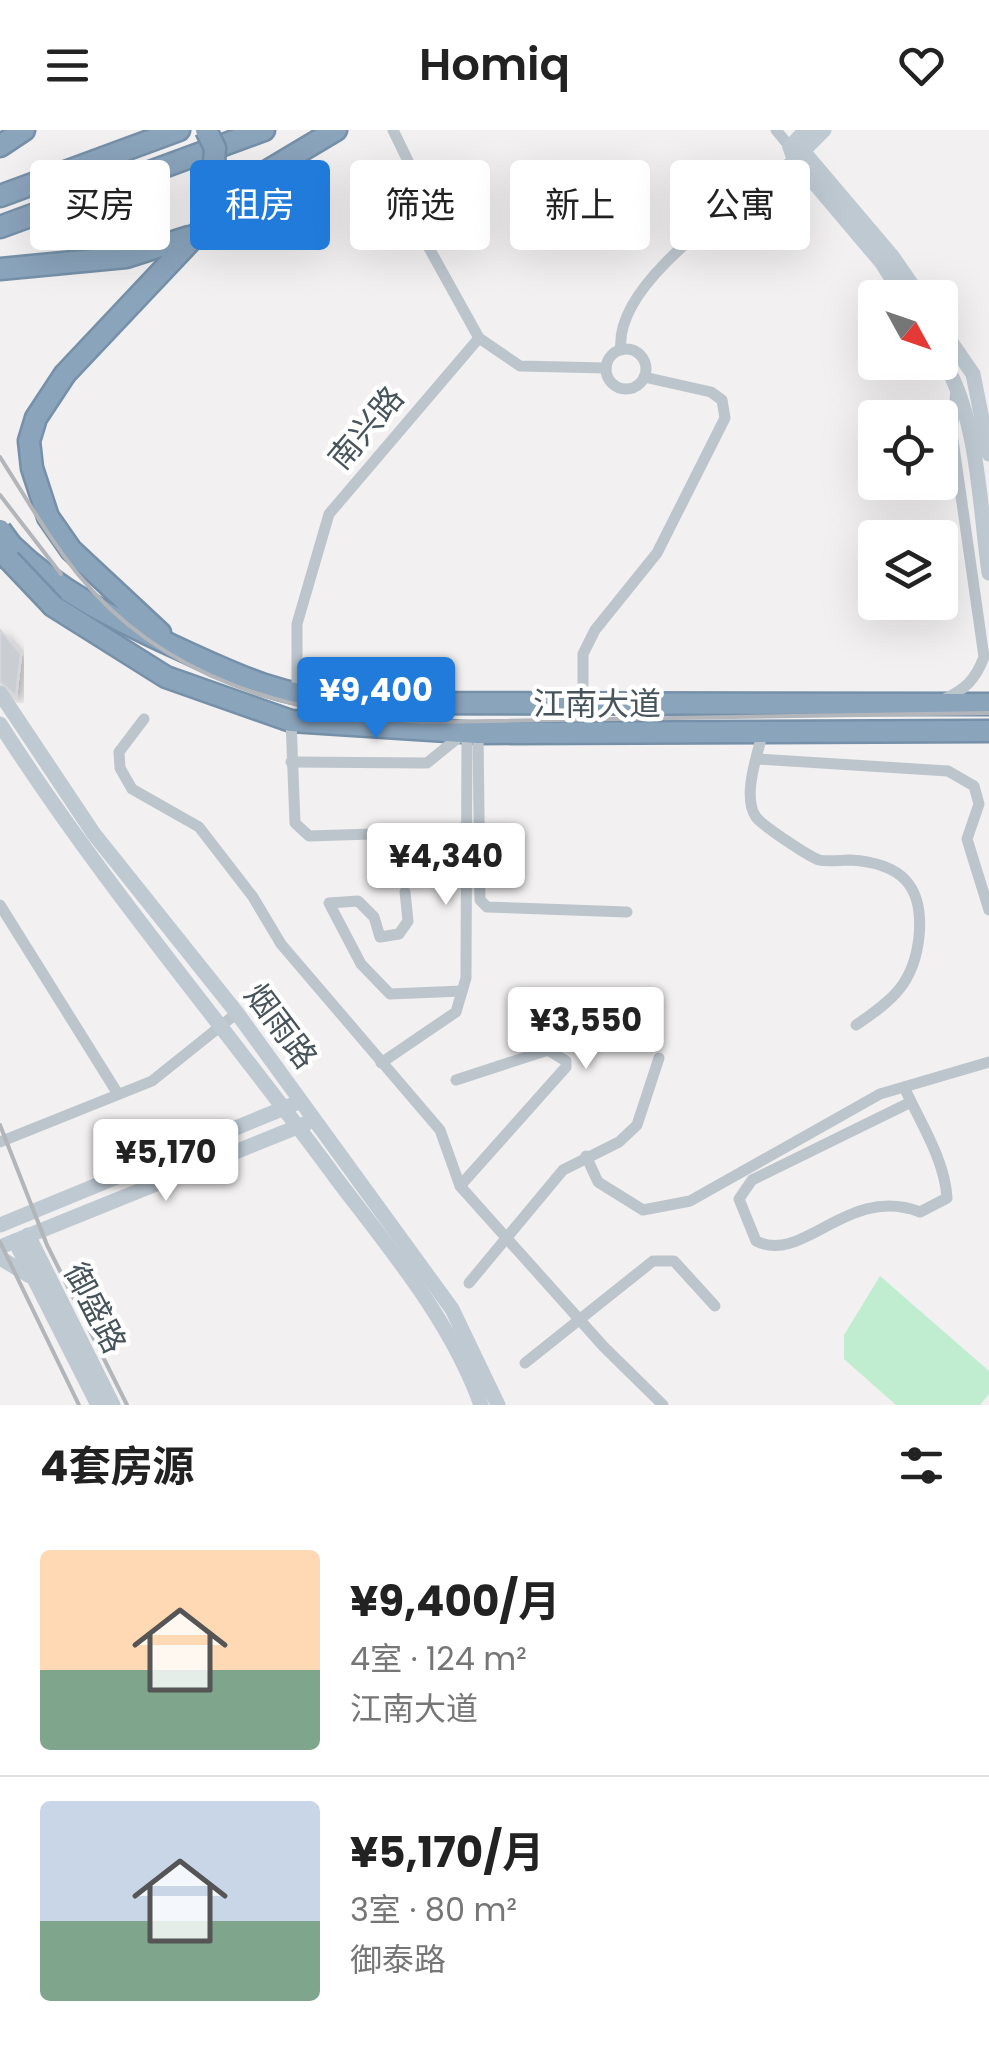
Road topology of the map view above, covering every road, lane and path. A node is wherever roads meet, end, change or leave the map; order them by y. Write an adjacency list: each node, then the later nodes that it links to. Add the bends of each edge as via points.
1 (24, 130): 11 (highway)
2 (158, 130): 12 (main road)
3 (179, 130): 12 (highway)
4 (206, 130): 14 (highway, bridge)
5 (264, 130): 17 (highway)
6 (336, 130): 15 (highway)
7 (393, 130): 23 (street, via 425,196 419,230)
8 (776, 130): 13 (street)
9 (806, 130): 13 (main road)
10 (824, 130): 13 (main road)
11 (0, 146)
12 (122, 148): 16 (highway)
13 (796, 152): 21 (main road); 22 (main road); 24 (street, via 655,273 626,310)
14 (214, 160)
15 (286, 160)
16 (0, 196)
17 (0, 226)
18 (190, 237): 20 (highway, via 126,257)
19 (190, 243): 39 (highway, via 48,395 29,441 37,493 72,550)
20 (0, 268)
21 (892, 280)
22 (908, 280)
23 (479, 338): 27 (street, via 520,366); 41 (street, 南兴路, via 329,514 297,624)
24 (621, 350): 27 (street); 29 (street, via 643,359)
25 (958, 352): 28 (main road)
26 (989, 367): 28 (main road)
27 (606, 368): 29 (street, via 618,388 636,386)
28 (973, 374): 30 (main road); 32 (main road)
29 (644, 377): 42 (street, via 711,392 722,400 725,418 657,553 595,630 583,654)
30 (958, 379)
31 (956, 380): 37 (main road); 43 (street, via 952,433 984,657 966,689)
32 (980, 397): 33 (street); 34 (main road)
33 (989, 414)
34 (989, 454)
35 (4, 542): 38 (highway, bridge); 39 (highway, via 93,609)
36 (0, 572): 38 (highway, bridge)
37 (989, 574)
38 (53, 606): 46 (highway, 江南大道, via 166,676)
39 (176, 647): 41 (highway, 江南大道, via 216,669)
40 (0, 693): 60 (main road, 烟雨路, via 94,834)
41 (297, 697): 42 (highway, 江南大道, via 354,703)
42 (583, 701): 43 (highway, 江南大道)
43 (934, 704): 44 (highway, 江南大道)
44 (989, 704)
45 (144, 719): 66 (street, via 119,752 132,789 199,827 281,944)
46 (292, 721): 49 (highway, 江南大道); 53 (street)
47 (0, 724): 61 (main road, 烟雨路, via 80,844)
48 (979, 730): 50 (highway, 江南大道); 51 (street)
49 (470, 733): 50 (highway, 江南大道); 53 (street, via 426,764); 54 (street); 58 (street, via 480,900 487,907)
50 (762, 735): 52 (street)
51 (989, 744)
52 (757, 758): 57 (street, via 948,771 974,786 979,804 966,839); 62 (street, via 752,808 758,820 820,860 892,868 910,883 920,906 910,976 898,997)
53 (292, 762): 54 (street, via 296,823 309,836)
54 (467, 831): 59 (street)
55 (405, 892): 59 (street, via 408,921 399,934 380,937 374,917 358,901 329,903 361,964 390,994)
56 (0, 905): 69 (street)
57 (989, 910)
58 (628, 912)
59 (462, 991): 66 (street, via 456,1012)
60 (237, 1013): 61 (street); 70 (main road, 烟雨路)
61 (223, 1024): 69 (street, via 152,1081); 72 (main road, 烟雨路)
62 (856, 1025)
63 (989, 1050): 65 (street)
64 (659, 1058): 76 (street, via 638,1125)
65 (984, 1063): 68 (street)
66 (381, 1064): 77 (street, via 440,1130)
67 (456, 1080): 77 (street, via 548,1050 566,1061)
68 (904, 1087): 71 (street); 76 (street, via 880,1094 690,1201 643,1210 598,1182)
69 (118, 1094): 75 (street)
70 (302, 1100): 72 (main road); 73 (main road, 烟雨路)
71 (910, 1102): 71 (street, via 946,1177 948,1198 920,1212 901,1205 858,1209 790,1246 756,1241 739,1198 752,1180)
72 (285, 1107): 74 (main road, 烟雨路); 79 (main road)
73 (316, 1119): 74 (main road); 91 (main road, 烟雨路, via 452,1310)
74 (298, 1126): 78 (main road); 90 (main road, 烟雨路, via 439,1317)
75 (0, 1142)
76 (586, 1156): 80 (street, via 563,1170)
77 (460, 1186): 80 (street)
78 (67, 1220): 81 (main road); 83 (main road, via 45,1244)
79 (0, 1226)
80 (506, 1234): 84 (street); 86 (street)
81 (15, 1241): 83 (main road, 御盛路)
82 (0, 1258): 83 (main road)
83 (42, 1280): 88 (main road, 御盛路); 89 (main road, 御盛路)
84 (469, 1283)
85 (714, 1306): 86 (street, via 674,1261 654,1260)
86 (579, 1318): 87 (street); 92 (street)
87 (525, 1363)
88 (98, 1405)
89 (113, 1405)
90 (482, 1405)
91 (498, 1405)
92 (663, 1405)

